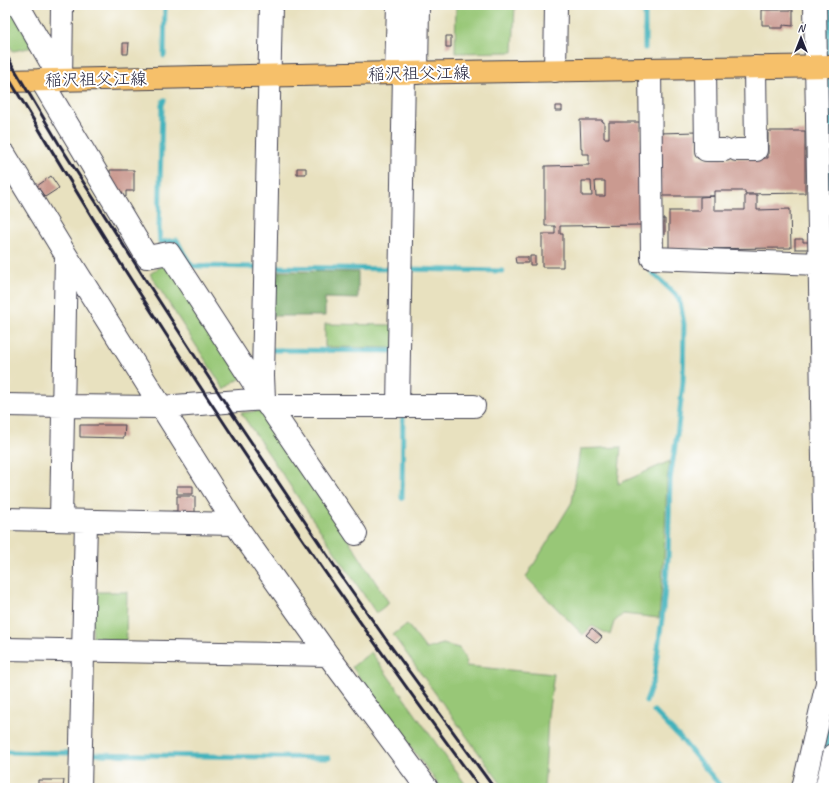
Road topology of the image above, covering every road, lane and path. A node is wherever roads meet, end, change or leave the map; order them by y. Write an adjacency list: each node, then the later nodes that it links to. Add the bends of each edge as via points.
1 (18, 5): 15 (street)
2 (62, 5): 15 (street)
3 (270, 5): 14 (street)
4 (398, 5): 13 (street)
5 (418, 5): 13 (street)
6 (556, 5): 12 (street)
7 (815, 5): 8 (street)
8 (823, 66): 10 (main road, 稲沢祖父江線); 19 (street)
9 (705, 68): 10 (main road, 稲沢祖父江線); 10 (street, via 706,150 756,150); 11 (main road, 稲沢祖父江線)
10 (755, 68)
11 (650, 69): 12 (main road, 稲沢祖父江線); 19 (street, via 652,258)
12 (555, 71): 13 (main road, 稲沢祖父江線)
13 (406, 73): 14 (main road, 稲沢祖父江線); 23 (street)
14 (269, 76): 15 (main road, 稲沢祖父江線); 20 (street, via 262,376)
15 (51, 80): 16 (main road, 稲沢祖父江線); 20 (street, via 147,257 169,253)
16 (5, 81)
17 (5, 155): 18 (street)
18 (66, 255): 22 (street); 25 (street)
19 (820, 264): 26 (street)
20 (266, 403): 23 (street); 25 (street); 31 (street)
21 (5, 405): 22 (street)
22 (63, 406): 25 (street); 28 (street)
23 (398, 406): 24 (street)
24 (474, 406)
25 (162, 407): 30 (street)
26 (828, 412): 38 (street, via 827,683)
27 (5, 519): 28 (street)
28 (61, 520): 29 (street)
29 (86, 521): 30 (street); 33 (street)
30 (235, 524): 34 (street)
31 (356, 534)
32 (5, 649): 33 (street)
33 (83, 650): 34 (street); 36 (street)
34 (328, 655): 37 (street)
35 (834, 755): 39 (street)
36 (80, 788)
37 (427, 788)
38 (803, 788)
39 (826, 788)

